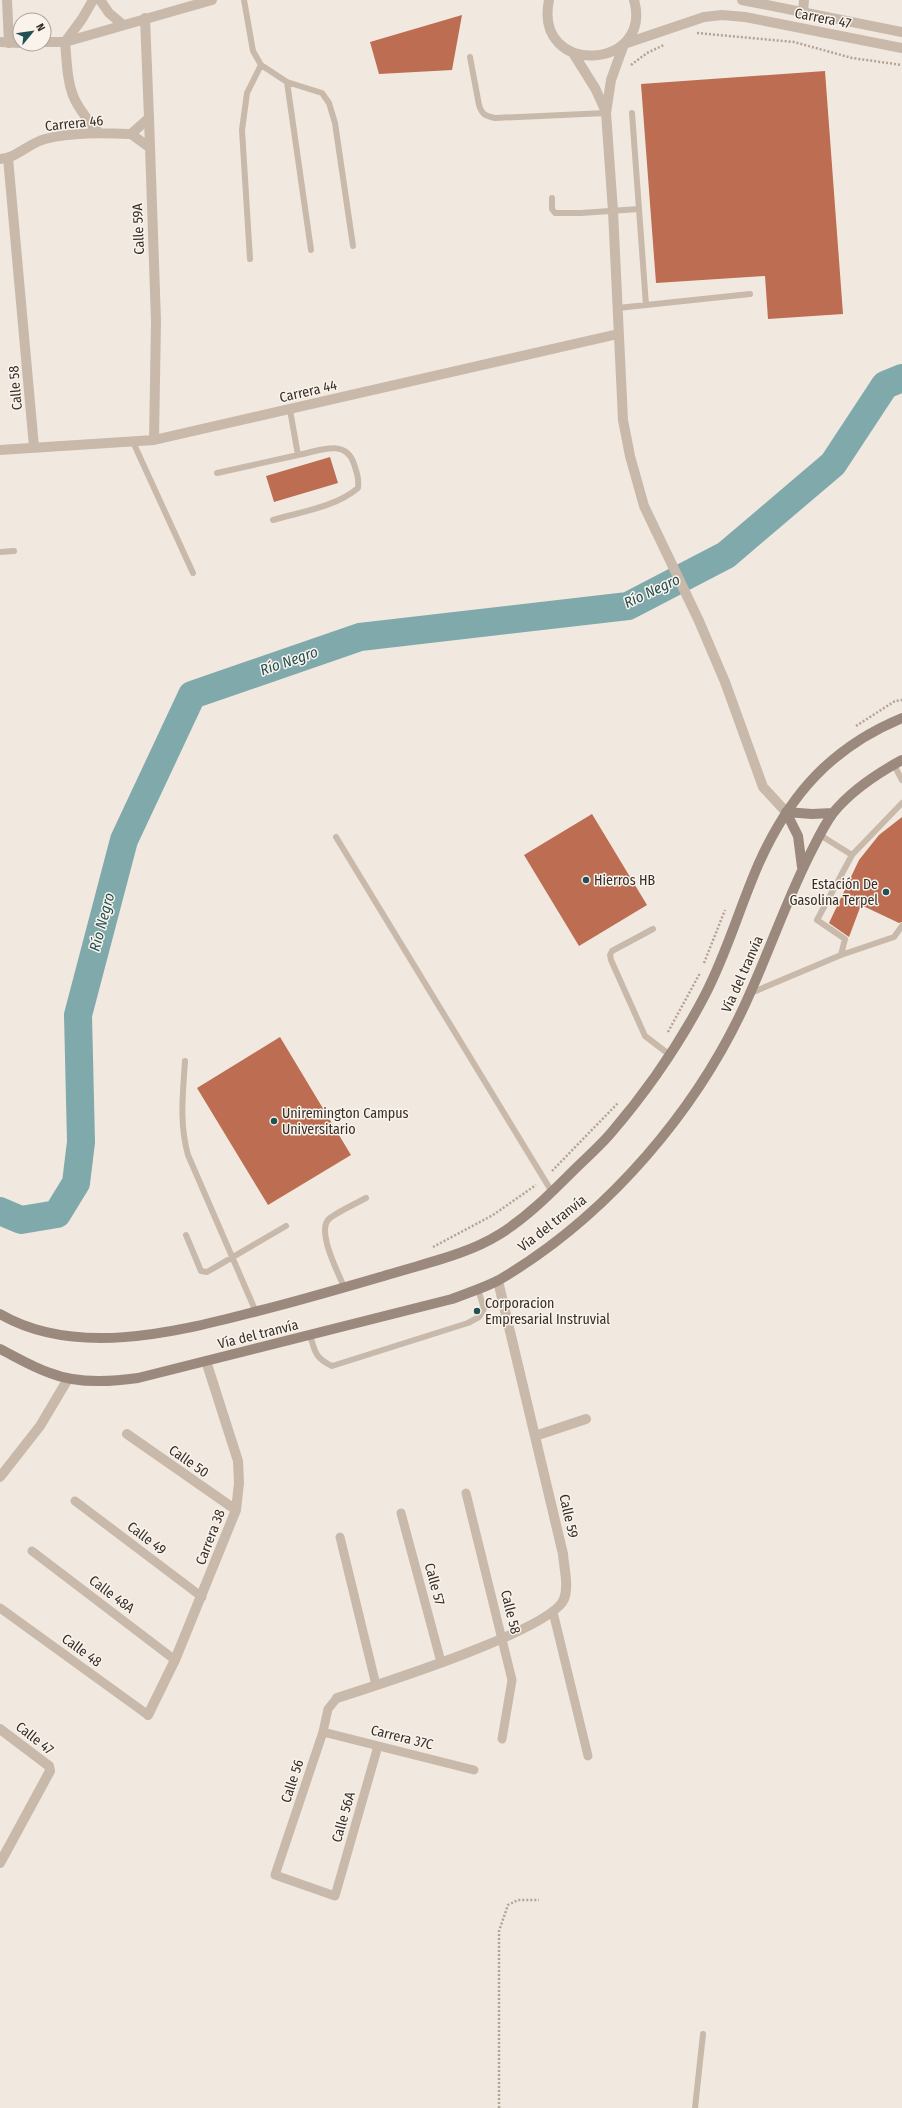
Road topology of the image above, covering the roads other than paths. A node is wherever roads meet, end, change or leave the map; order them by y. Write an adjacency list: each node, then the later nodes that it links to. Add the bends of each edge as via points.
1 (7, 0): 16 (street)
2 (93, 0): 18 (street)
3 (100, 0): 14 (street)
4 (212, 0): 13 (street)
5 (244, 0): 23 (lane, via 253,51)
6 (540, 0): 11 (street)
7 (549, 0): 11 (street)
8 (634, 0): 19 (street, via 634,26)
9 (742, 0): 12 (street, Carrera 47)
10 (804, 0): 12 (street)
11 (547, 10): 21 (street, via 548,21 557,40)
12 (803, 12): 15 (street, Carrera 47)
13 (145, 18): 14 (street); 27 (street, Calle 59A)
14 (122, 24): 18 (street)
15 (902, 32)
16 (5, 42)
17 (52, 42): 18 (street)
18 (65, 42): 28 (street, via 69,88 75,104)
19 (624, 44): 20 (street, Carrera 47, via 691,20 722,15 745,17); 21 (street, Carrera 47, via 605,55 584,56); 25 (street, via 613,72)
20 (902, 48)
21 (573, 53): 25 (street, via 595,88)
22 (470, 57): 25 (lane, via 479,105 485,116 495,118)
23 (261, 65): 24 (lane); 37 (lane, via 247,93 242,130)
24 (287, 82): 35 (lane, via 322,93 329,103 335,123); 36 (lane)
25 (606, 113): 34 (street)
26 (632, 113): 33 (lane)
27 (149, 118): 29 (street); 30 (street, Calle 59A)
28 (99, 133): 29 (street, Carrera 46); 31 (street, Carrera 46, via 44,139)
29 (131, 134): 30 (street)
30 (149, 147): 43 (street, Calle 59A, via 156,321)
31 (4, 159): 45 (street, Calle 58)
32 (552, 198): 34 (lane, via 552,209 556,213)
33 (639, 209): 34 (lane); 39 (lane)
34 (613, 211): 40 (street)
35 (353, 246)
36 (311, 250)
37 (250, 259)
38 (750, 294): 39 (lane)
39 (646, 305): 40 (lane)
40 (618, 308): 41 (street)
41 (618, 334): 42 (street, Carrera 44); 57 (street, via 623,420 644,506 725,682 763,787)
42 (290, 410): 43 (street, Carrera 44); 47 (lane)
43 (154, 440): 44 (street, Carrera 44)
44 (133, 442): 45 (street, Carrera 44); 52 (lane)
45 (34, 447): 46 (street, Carrera 44)
46 (0, 450)
47 (298, 454): 48 (lane); 49 (lane, via 338,448 346,450 352,456 359,477 358,488 349,496 336,501)
48 (217, 473)
49 (273, 520)
50 (14, 551): 51 (lane)
51 (0, 552)
52 (193, 572)
53 (902, 718): 57 (main road, Vía del tranvía, via 853,743 802,788)
54 (898, 762): 55 (lane); 58 (main road, Vía del tranvía, via 861,788)
55 (902, 780)
56 (902, 803): 61 (lane)
57 (786, 812): 58 (main road); 62 (main road, via 798,836); 67 (main road, Vía del tranvía, via 760,862 706,994)
58 (833, 814): 59 (main road, Vía del tranvía)
59 (820, 835): 61 (lane); 62 (main road, Vía del tranvía)
60 (336, 837): 69 (lane)
61 (852, 855): 65 (lane, via 817,920 846,939)
62 (802, 869): 66 (main road, Vía del tranvía)
63 (902, 926): 65 (lane, via 894,937)
64 (653, 929): 67 (lane, via 612,951 610,955 645,1036)
65 (841, 955): 66 (lane)
66 (751, 993): 74 (main road, Vía del tranvía, via 696,1093 637,1165 556,1241)
67 (670, 1055): 69 (main road, Vía del tranvía, via 609,1135)
68 (185, 1061): 73 (lane, via 181,1121 183,1138)
69 (552, 1192): 75 (main road, Vía del tranvía, via 501,1234 466,1252)
70 (366, 1198): 75 (lane, via 330,1218 325,1224 324,1234)
71 (286, 1226): 73 (lane)
72 (186, 1236): 73 (lane, via 201,1271 207,1272)
73 (232, 1258): 77 (lane)
74 (498, 1281): 76 (main road, Vía del tranvía); 85 (street, Calle 59)
75 (344, 1288): 77 (main road, Vía del tranvía)
76 (478, 1289): 79 (main road, Vía del tranvía, via 452,1299); 79 (lane, via 484,1309 479,1317 468,1323 332,1366 320,1361)
77 (256, 1312): 78 (main road, Vía del tranvía, via 200,1326 144,1335 100,1338 54,1335)
78 (0, 1314)
79 (310, 1335): 81 (main road, Vía del tranvía)
80 (0, 1349): 82 (main road, Vía del tranvía, via 37,1368)
81 (206, 1361): 82 (main road, Vía del tranvía, via 122,1380); 89 (street, Carrera 38, via 238,1461)
82 (68, 1378): 86 (street, via 40,1426)
83 (586, 1419): 85 (street)
84 (126, 1434): 89 (street, Calle 50)
85 (535, 1436): 95 (street, Calle 59, via 563,1554 565,1573 564,1600)
86 (0, 1477)
87 (466, 1493): 96 (street, Calle 58)
88 (75, 1502): 93 (street, Calle 49)
89 (236, 1510): 93 (street, Carrera 38)
90 (401, 1514): 98 (street, Calle 57)
91 (340, 1537): 99 (street)
92 (32, 1551): 97 (street, Calle 48A)
93 (202, 1597): 97 (street, Carrera 38)
94 (0, 1608): 101 (street, Calle 48)
95 (553, 1612): 96 (street); 106 (street)
96 (503, 1639): 98 (street); 104 (street, Calle 58, via 512,1680)
97 (175, 1660): 101 (street, Carrera 38)
98 (441, 1662): 99 (street)
99 (376, 1685): 100 (street)
100 (337, 1698): 103 (street, Calle 56, via 328,1709)
101 (148, 1715)
102 (0, 1729): 108 (street, Calle 47, via 49,1766 50,1771)
103 (323, 1732): 105 (street, Carrera 37C); 109 (street, Calle 56, via 275,1875)
104 (502, 1739)
105 (378, 1746): 107 (street, Carrera 37C); 109 (street, Calle 56A)
106 (588, 1756)
107 (474, 1770)
108 (0, 1862)
109 (334, 1896)
110 (703, 2034): 111 (lane)
111 (695, 2108)

